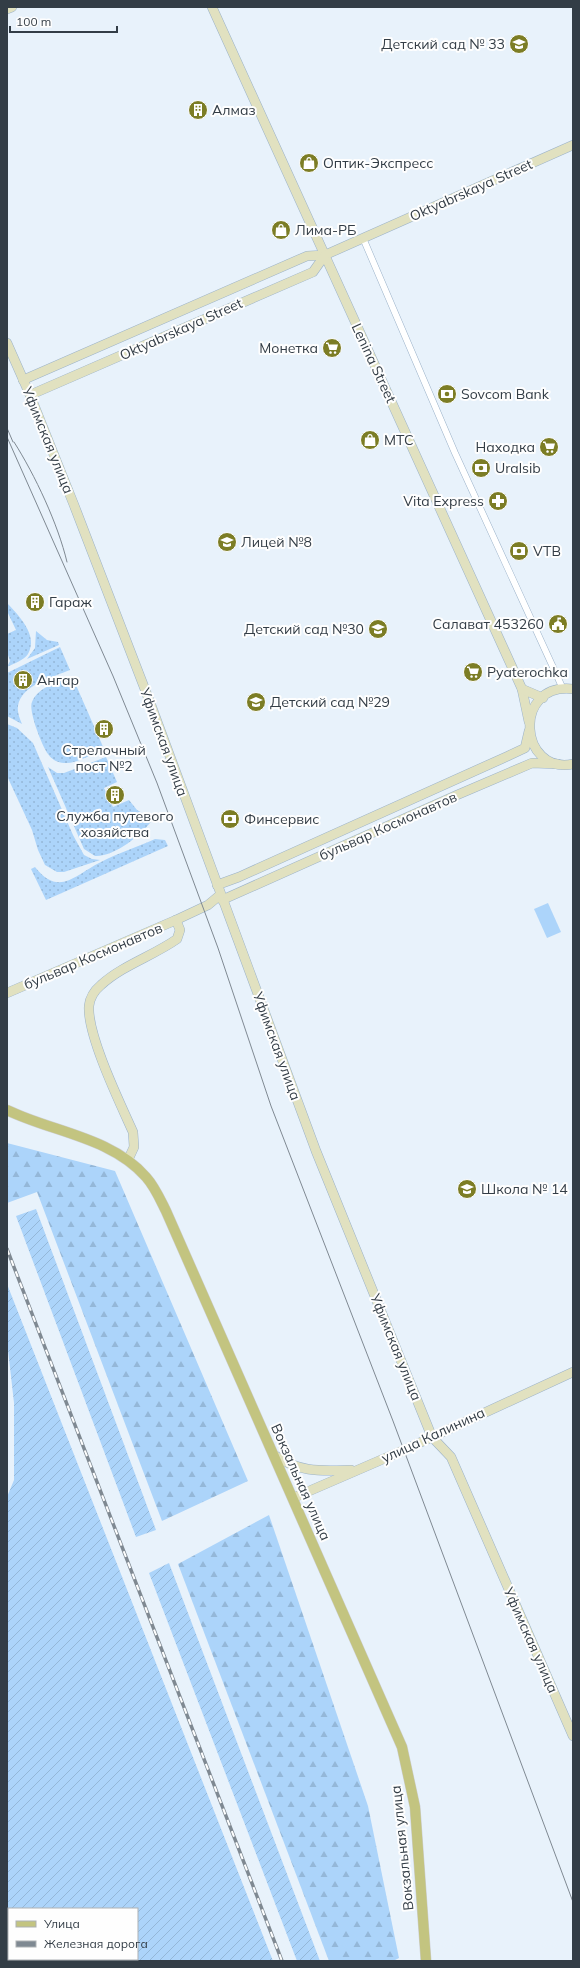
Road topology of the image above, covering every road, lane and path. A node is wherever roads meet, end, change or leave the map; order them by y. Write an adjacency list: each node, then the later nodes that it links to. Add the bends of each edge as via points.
1 (12, 7): 3 (street)
2 (212, 7): 6 (street, Lenina Street)
3 (7, 9)
4 (573, 145): 5 (street, Oktyabrskaya Street)
5 (363, 238): 6 (street, Oktyabrskaya Street); 12 (street, via 467,479)
6 (325, 255): 7 (street, Oktyabrskaya Street, via 307,256); 8 (street, Oktyabrskaya Street, via 313,272); 13 (street, Lenina Street)
7 (184, 308): 8 (street); 10 (street, Oktyabrskaya Street)
8 (191, 324): 11 (street, Oktyabrskaya Street)
9 (7, 343): 10 (street, Уфимская улица)
10 (23, 380): 11 (street, Уфимская улица)
11 (30, 395): 18 (street, Уфимская улица, via 151,705)
12 (569, 688): 14 (street, via 554,691)
13 (522, 689): 14 (street); 15 (street, Lenina Street)
14 (543, 698): 15 (street, via 532,713)
15 (529, 727): 16 (street, Lenina Street, via 532,742 538,752); 18 (street, бульвар Космонавтов, via 525,748)
16 (558, 764): 17 (street, Lenina Street); 19 (street, бульвар Космонавтов, via 532,763)
17 (572, 766)
18 (217, 885): 19 (street, Уфимская улица)
19 (221, 898): 20 (street, бульвар Космонавтов); 25 (street, Уфимская улица, via 316,1151)
20 (176, 920): 21 (street, бульвар Космонавтов); 23 (street, via 180,930 177,939 108,979 94,993 89,1006 98,1046 133,1132 134,1147)
21 (7, 993)
22 (7, 1110): 23 (main road, Вокзальная улица, via 94,1142)
23 (128, 1160): 26 (main road, Вокзальная улица, via 146,1177 166,1211)
24 (573, 1372): 25 (street, улица Калинина)
25 (432, 1437): 27 (street, улица Калинина); 29 (street, Уфимская улица, via 451,1457)
26 (274, 1455): 27 (street, via 296,1468); 28 (main road, Вокзальная улица)
27 (356, 1470): 28 (street, улица Калинина)
28 (293, 1498): 30 (main road, Вокзальная улица, via 389,1715 406,1763 415,1808)
29 (573, 1736)
30 (426, 1961)

